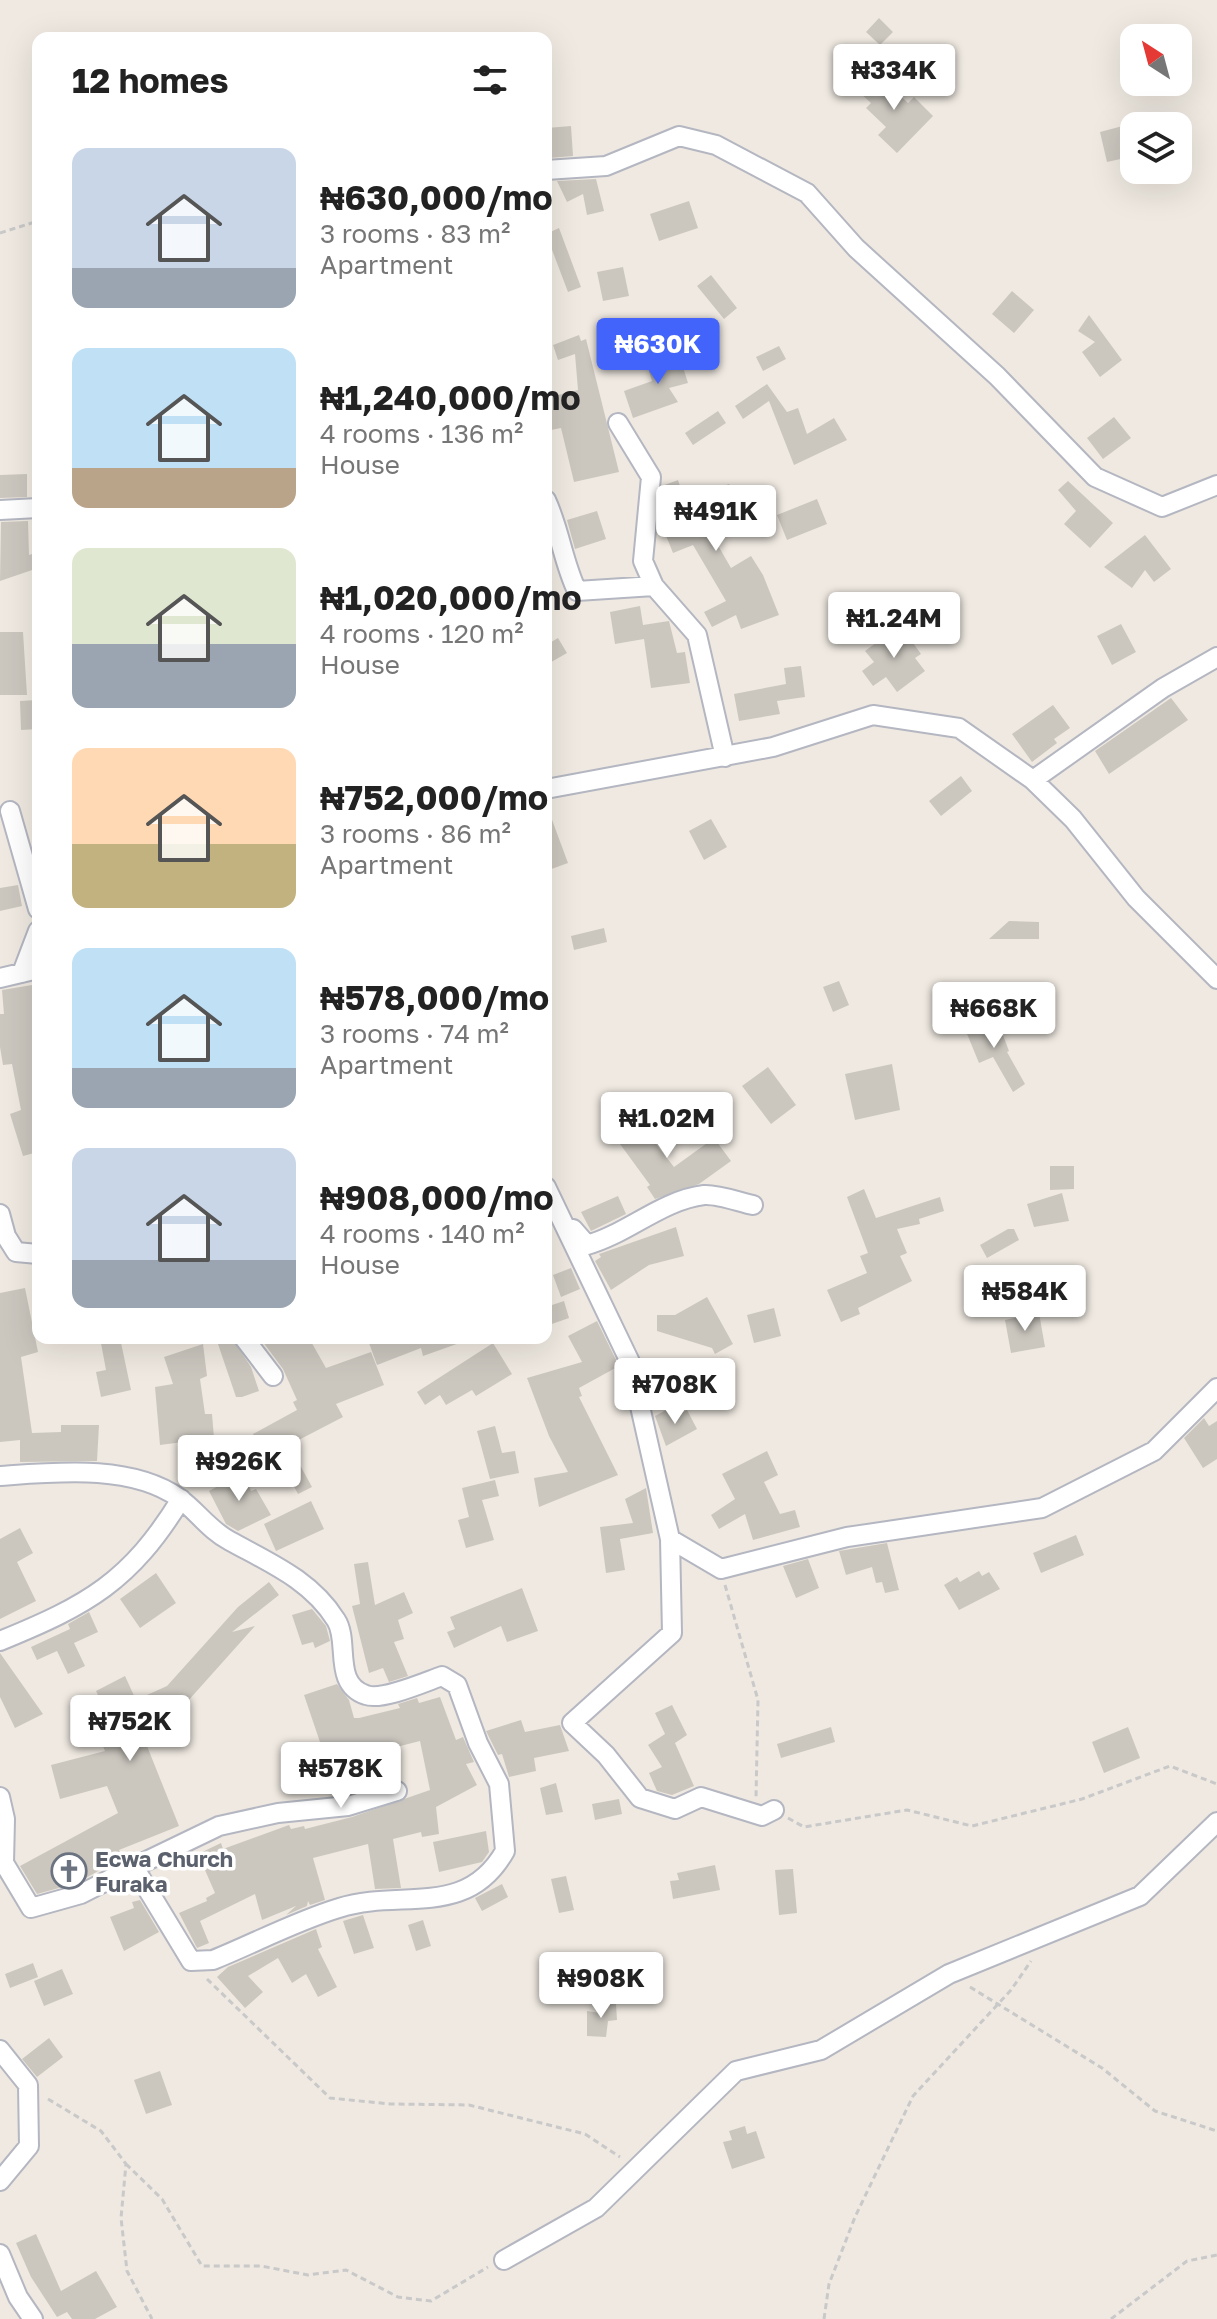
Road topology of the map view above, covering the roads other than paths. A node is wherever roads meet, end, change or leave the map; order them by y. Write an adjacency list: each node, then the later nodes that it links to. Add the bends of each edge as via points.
1 (552, 170): 3 (street, via 606,166 679,136 716,145 807,193 856,248 997,376 1095,477 1162,507)
2 (618, 423): 7 (street, via 651,477 643,561)
3 (1217, 485)
4 (32, 508): 5 (street)
5 (0, 510)
6 (552, 513): 7 (street, via 577,591)
7 (654, 586): 9 (street, via 697,635)
8 (1217, 657): 10 (street, via 1163,688)
9 (725, 757): 10 (street, via 873,715 959,728); 11 (street)
10 (1033, 780): 16 (street, via 1073,819 1136,898)
11 (552, 788)
12 (10, 811): 13 (street)
13 (32, 888)
14 (30, 971): 15 (street)
15 (0, 978)
16 (1217, 979)
17 (552, 1198): 20 (street)
18 (753, 1205): 20 (street, via 705,1195 587,1245)
19 (0, 1214): 21 (street, via 16,1252)
20 (561, 1215): 27 (street, via 630,1362)
21 (32, 1253)
22 (249, 1344): 23 (street)
23 (273, 1376)
24 (1217, 1388): 27 (street, via 1154,1451 1042,1508 847,1537 721,1569)
25 (0, 1476): 26 (street, via 125,1476 156,1484)
26 (181, 1499): 28 (street, via 154,1544 121,1577 61,1616); 33 (street, via 216,1533 302,1581 321,1598 339,1623 343,1666 364,1695 377,1697 442,1676 457,1685 499,1784 505,1851 480,1884 452,1895 341,1907 213,1960 191,1961)
27 (670, 1539): 31 (street, via 672,1633 572,1723 640,1798 675,1809 701,1797 762,1816)
28 (0, 1641)
29 (397, 1791): 33 (street, via 348,1806 219,1826)
30 (0, 1797): 33 (street, via 4,1863 31,1908 81,1894)
31 (774, 1810)
32 (1217, 1822): 37 (street, via 1140,1896 949,1974 821,2050 736,2071 596,2208)
33 (134, 1867)
34 (0, 2050): 35 (street, via 28,2085 29,2146)
35 (0, 2181)
36 (0, 2254): 38 (street)
37 (504, 2260)
38 (33, 2319)

